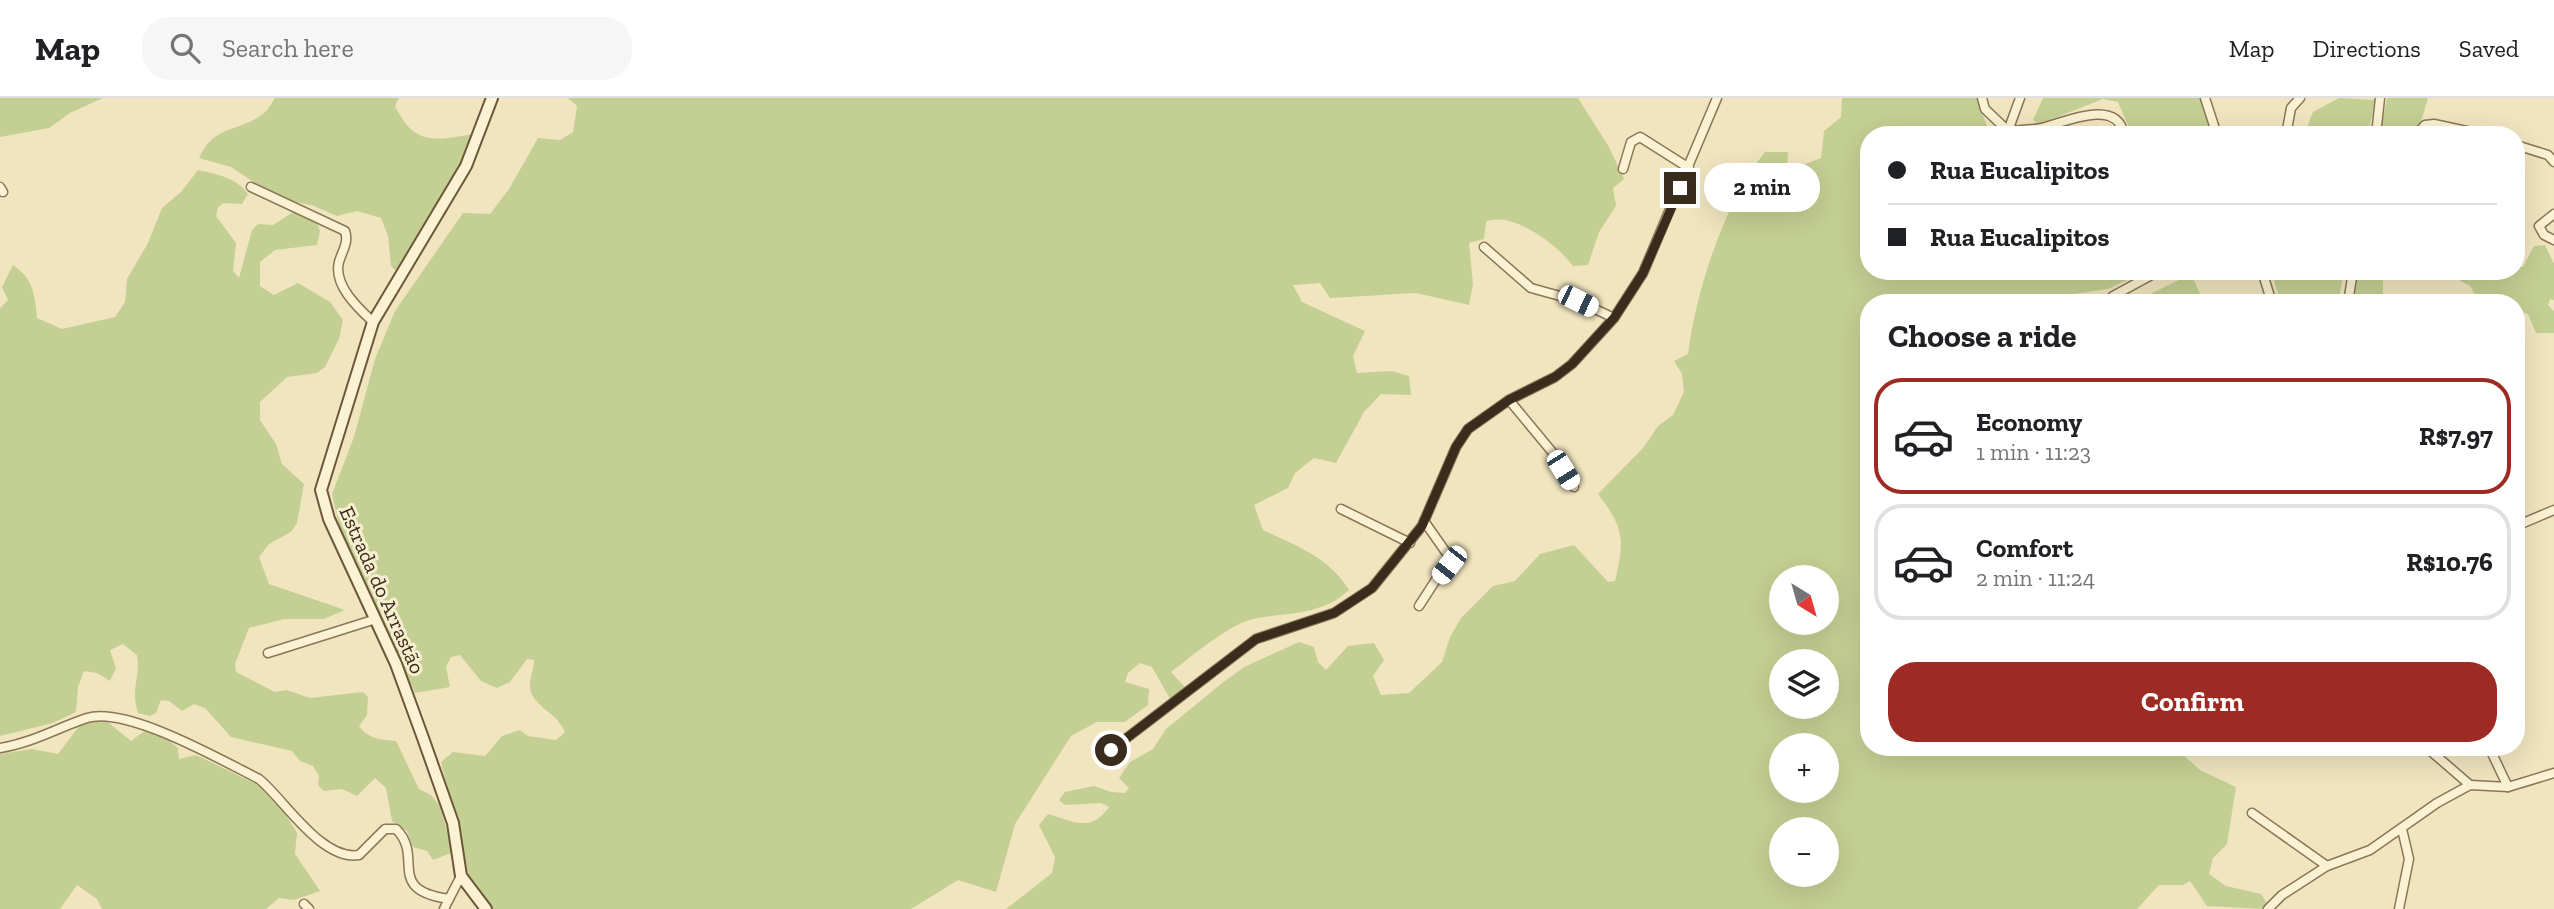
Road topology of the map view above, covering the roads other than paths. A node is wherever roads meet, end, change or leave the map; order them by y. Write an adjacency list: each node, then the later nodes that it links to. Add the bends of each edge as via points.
1 (492, 98): 28 (street, Estrada do Arrastão, via 466,166)
2 (1717, 98): 19 (street)
3 (1982, 98): 8 (street, via 1985,109)
4 (2020, 98): 9 (street)
5 (2205, 98): 12 (street)
6 (2300, 98): 13 (street, via 2291,108)
7 (2381, 98): 14 (street)
8 (2003, 126)
9 (2010, 126)
10 (2045, 126): 11 (street, via 2107,110 2116,115)
11 (2120, 126)
12 (2214, 126)
13 (2288, 126)
14 (2377, 126)
15 (2424, 126): 16 (street)
16 (2443, 126)
17 (2525, 148): 18 (street, via 2548,155)
18 (2554, 162)
19 (1689, 168): 20 (street, via 1640,137 1631,142); 27 (street, via 1643,273)
20 (1623, 169)
21 (251, 187): 28 (street, via 345,231 340,279)
22 (2554, 214): 23 (street, via 2539,226)
23 (2554, 240)
24 (1484, 247): 27 (street, via 1531,288 1578,301)
25 (2142, 280): 26 (street)
26 (2117, 294)
27 (1614, 318): 29 (street, via 1572,364)
28 (373, 322): 37 (street, Estrada do Arrastão, via 321,490 329,519)
29 (1509, 400): 30 (street, via 1553,453); 33 (street, via 1468,429)
30 (1574, 487)
31 (1341, 509): 35 (street)
32 (2554, 510): 34 (street)
33 (1424, 521): 35 (street); 36 (street, via 1450,558)
34 (2525, 522)
35 (1410, 543): 40 (street, via 1372,588 1334,613 1256,639)
36 (1419, 606)
37 (376, 620): 38 (street); 49 (street, Estrada do Arrastão, via 453,823)
38 (268, 653)
39 (0, 748): 50 (street, via 20,745 88,718 132,720 259,779 301,827 347,855 359,855 392,828 403,839 416,888 425,896)
40 (1111, 750)
41 (2436, 756): 44 (street)
42 (2493, 756): 45 (street)
43 (2554, 772): 45 (street)
44 (2470, 785): 45 (street); 47 (street)
45 (2508, 787)
46 (2252, 813): 48 (street)
47 (2402, 829): 48 (street, via 2370,850); 54 (street, via 2409,859)
48 (2327, 866): 53 (street)
49 (461, 876): 50 (street); 52 (street, Estrada do Arrastão)
50 (449, 900): 51 (street)
51 (444, 909)
52 (486, 909)
53 (2268, 909)
54 (2399, 909)

